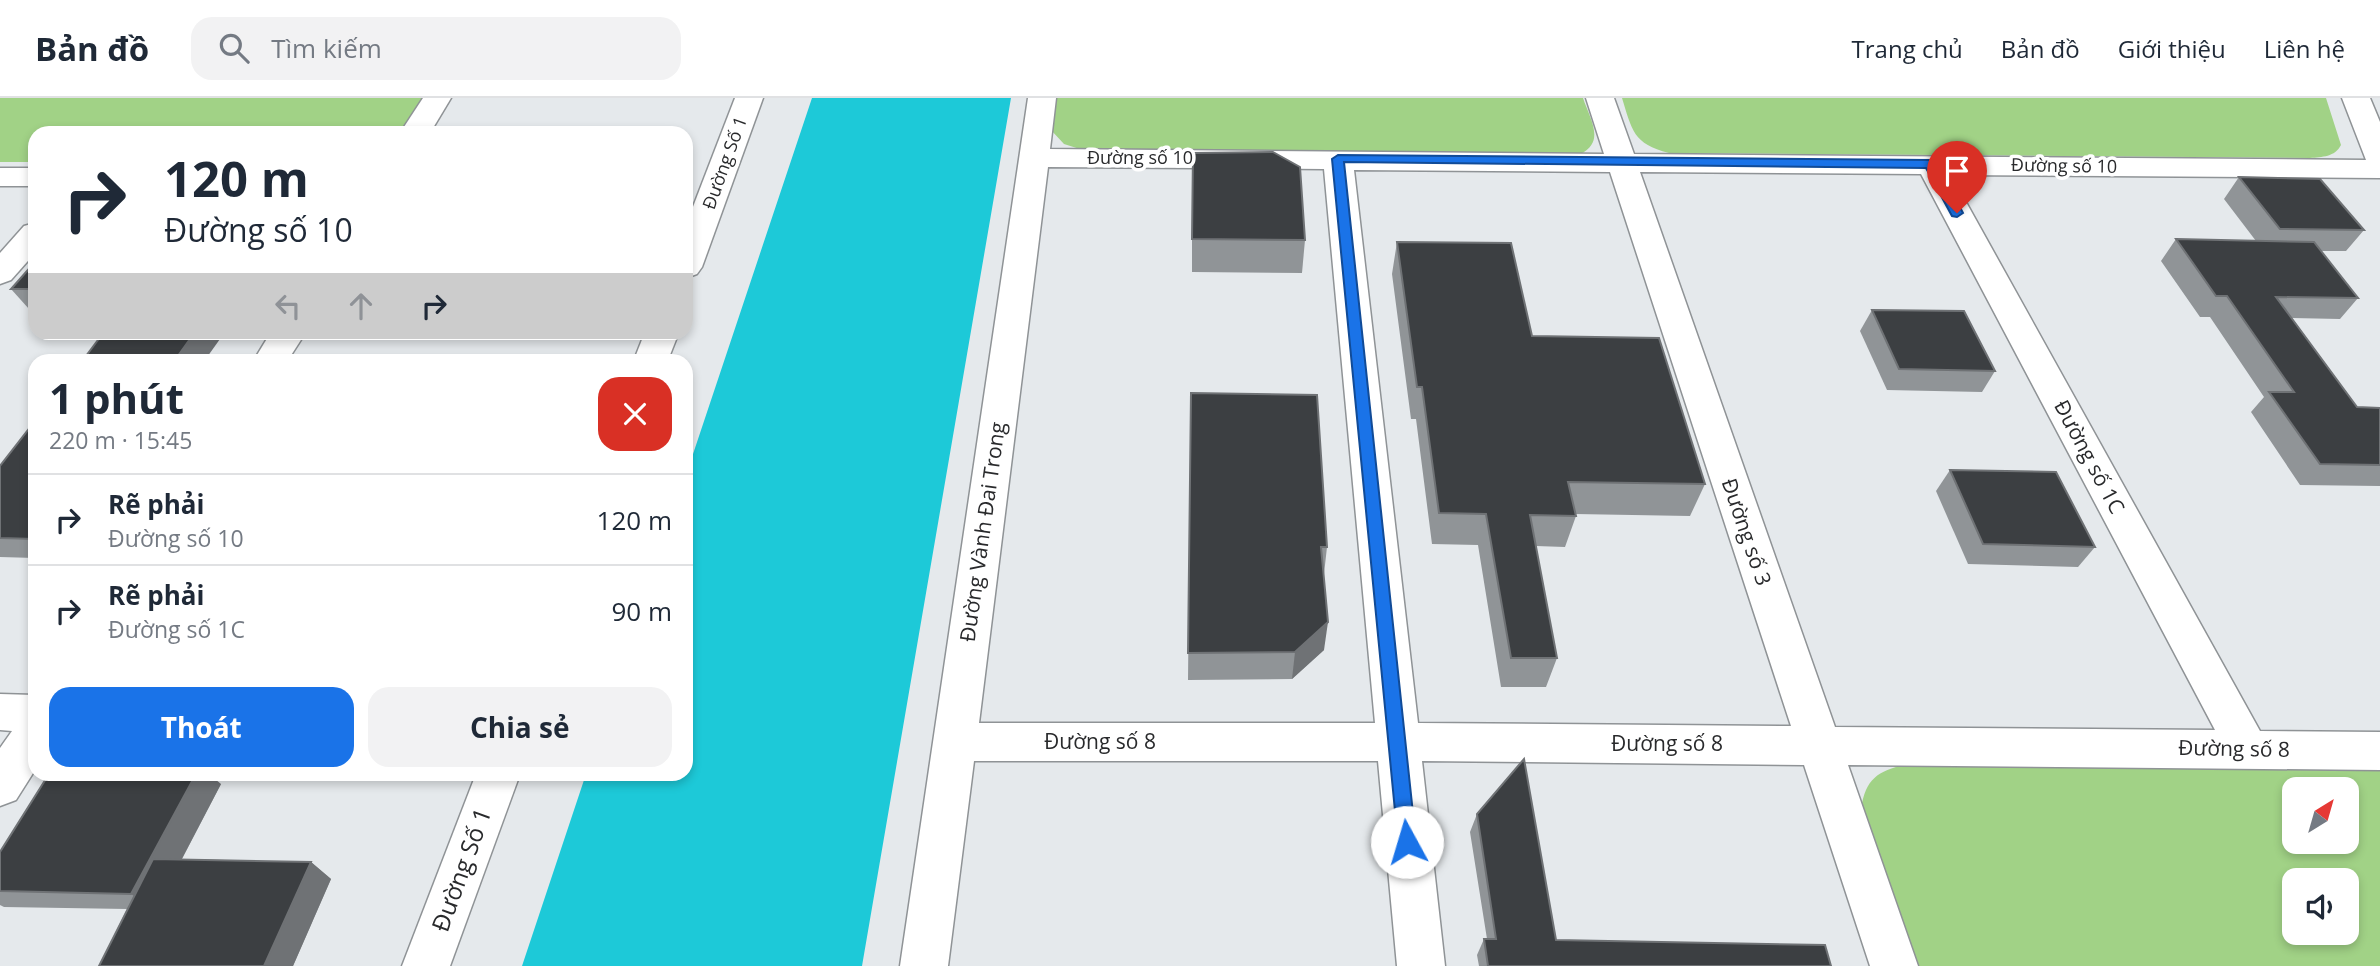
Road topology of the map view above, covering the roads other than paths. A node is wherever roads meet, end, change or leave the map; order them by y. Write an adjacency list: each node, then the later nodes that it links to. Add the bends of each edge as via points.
1 (438, 98): 6 (street)
2 (749, 98): 16 (street, Đường Số 1)
3 (1042, 98): 7 (street, Đường Vành Đai Trong)
4 (1600, 98): 10 (street, Đường số 3)
5 (2356, 98): 9 (street)
6 (420, 126)
7 (1034, 158): 8 (street, Đường số 10); 20 (street, Đường Vành Đai Trong)
8 (1338, 159): 10 (street, Đường số 10); 21 (street)
9 (2380, 159)
10 (1620, 162): 11 (street, Đường số 10); 23 (street, Đường số 3)
11 (1930, 164): 12 (street, Đường số 10); 24 (street, Đường số 1C)
12 (2380, 169)
13 (0, 177): 14 (street)
14 (28, 177)
15 (28, 241): 17 (street)
16 (693, 248)
17 (0, 273)
18 (0, 712): 19 (street)
19 (28, 712)
20 (954, 742): 21 (street, Đường số 8); 29 (street, Đường Vành Đai Trong)
21 (1396, 742): 23 (street, Đường số 8); 30 (street)
22 (28, 743): 27 (street)
23 (1819, 745): 24 (street, Đường số 8); 31 (street, Đường số 3)
24 (2248, 750): 25 (street, Đường số 8)
25 (2380, 751)
26 (495, 781): 28 (street, Đường Số 1)
27 (0, 786)
28 (426, 966)
29 (924, 966)
30 (1421, 966)
31 (1894, 966)

